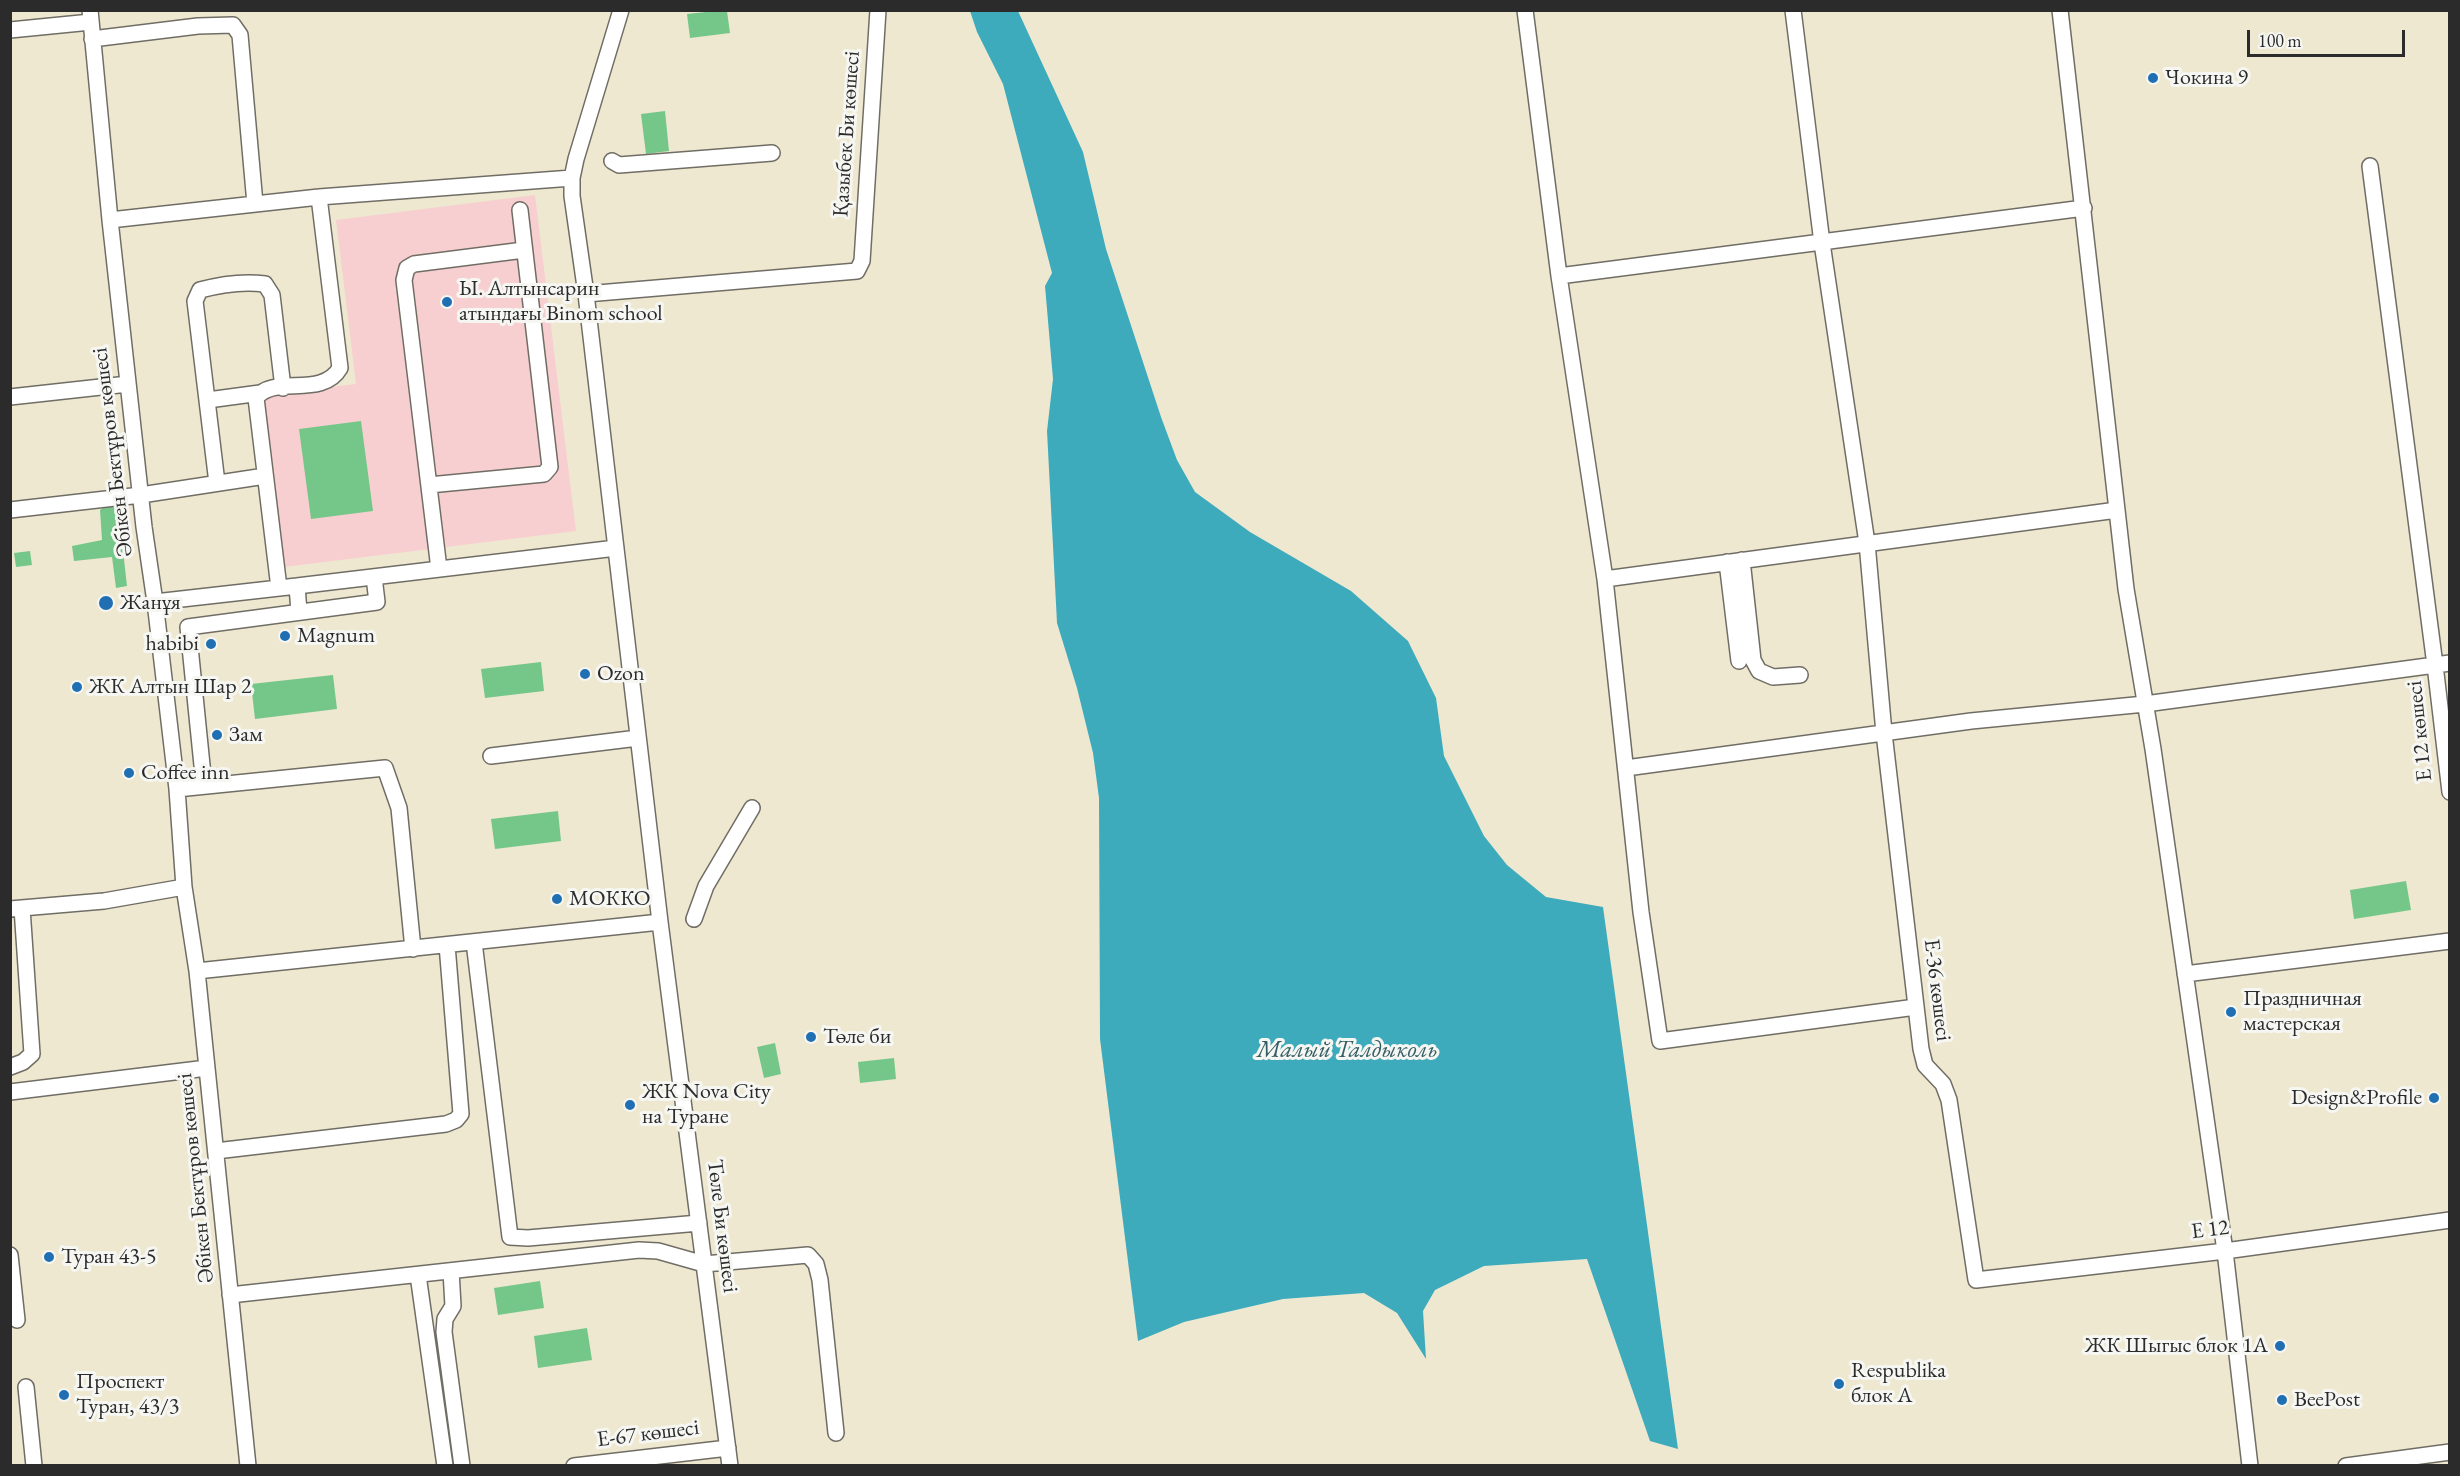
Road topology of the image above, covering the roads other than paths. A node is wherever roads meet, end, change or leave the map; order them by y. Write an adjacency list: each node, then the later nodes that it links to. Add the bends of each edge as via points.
1 (621, 10): 12 (street, Төле Би көшесі)
2 (878, 10): 21 (street, Қазыбек Би көшесі, via 862,261 857,271)
3 (1525, 10): 20 (street)
4 (1793, 10): 18 (street, Е-36 көшесі)
5 (2060, 10): 15 (street)
6 (91, 16): 7 (street); 8 (street, Әбікен Бектұров көшесі)
7 (10, 30)
8 (92, 39): 14 (street, via 233,25 240,35); 17 (street, Әбікен Бектұров көшесі)
9 (772, 153): 10 (street, via 619,165)
10 (612, 161)
11 (2370, 166): 44 (street, Е 12 көшесі)
12 (573, 178): 13 (street); 21 (street, Төле Би көшесі)
13 (319, 197): 14 (street); 23 (street, via 340,368 334,378 322,383)
14 (255, 204): 17 (street)
15 (2084, 208): 18 (street); 32 (street)
16 (520, 210): 19 (street)
17 (110, 220): 22 (street, Әбікен Бектұров көшесі)
18 (1822, 243): 20 (street); 33 (street, Е-36 көшесі)
19 (524, 250): 29 (street, via 407,268 404,279); 29 (street, via 550,467 544,474)
20 (1559, 276): 38 (street)
21 (586, 294): 34 (street, Төле Би көшесі)
22 (128, 384): 25 (street); 30 (street, Әбікен Бектұров көшесі)
23 (283, 388): 24 (street); 26 (street, via 272,295 265,284 217,286 200,290 195,301)
24 (260, 393): 26 (street); 27 (street, via 256,406)
25 (10, 397)
26 (208, 400): 28 (street)
27 (266, 476): 28 (street); 40 (street)
28 (217, 483): 30 (street)
29 (429, 484): 36 (street)
30 (141, 495): 31 (street); 41 (street, Әбікен Бектұров көшесі)
31 (10, 510)
32 (2117, 510): 33 (street); 46 (street)
33 (1867, 543): 35 (street); 47 (street, Е-36 көшесі)
34 (616, 549): 36 (street); 48 (street, Төле Би көшесі)
35 (1734, 561): 38 (street); 43 (street); 45 (street, via 1753,660 1759,671 1773,677)
36 (440, 569): 37 (street)
37 (374, 577): 39 (street); 42 (street, via 376,602)
38 (1605, 579): 50 (street)
39 (297, 586): 40 (street); 42 (street)
40 (279, 588): 41 (street)
41 (155, 602): 52 (street, Әбікен Бектұров көшесі)
42 (299, 612): 51 (street, via 188,627)
43 (1739, 661)
44 (2442, 664): 46 (street); 53 (street, Е 12 көшесі)
45 (1800, 675)
46 (2145, 704): 47 (street); 64 (street)
47 (1884, 733): 50 (street); 65 (street, Е-36 көшесі)
48 (638, 738): 49 (street); 58 (street, Төле Би көшесі)
49 (490, 756)
50 (1626, 768): 65 (street, via 1660,1041)
51 (204, 785): 52 (street); 62 (street, via 385,768 399,808)
52 (177, 789): 55 (street, Әбікен Бектұров көшесі)
53 (2450, 792)
54 (752, 808): 57 (street, via 706,886)
55 (184, 887): 56 (street, via 105,901); 63 (street, Әбікен Бектұров көшесі)
56 (16, 909): 66 (street, via 32,1054)
57 (694, 919)
58 (660, 922): 60 (street); 71 (street, Төле Би көшесі)
59 (2450, 941): 64 (street)
60 (474, 942): 61 (street); 71 (street, via 510,1237)
61 (447, 945): 62 (street); 69 (street, via 459,1118 446,1124)
62 (413, 949): 63 (street)
63 (197, 971): 67 (street, Әбікен Бектұров көшесі)
64 (2185, 974): 72 (street)
65 (1916, 1007): 77 (street, Е-36 көшесі, via 1925,1065 1944,1084 1949,1100)
66 (10, 1067)
67 (207, 1068): 68 (street); 69 (street, Әбікен Бектұров көшесі)
68 (10, 1092)
69 (216, 1151): 78 (street, Әбікен Бектұров көшесі)
70 (2450, 1220): 72 (street, E 12)
71 (699, 1223): 74 (street, Төле Би көшесі)
72 (2225, 1251): 77 (street, E 12); 90 (street)
73 (10, 1255): 79 (street)
74 (704, 1264): 75 (street, via 658,1251 639,1250); 81 (street, via 800,1255 813,1258 820,1280); 82 (street, Төле Би көшесі)
75 (452, 1271): 76 (street); 87 (street, via 453,1306 445,1319 444,1332)
76 (418, 1275): 78 (street); 86 (street)
77 (1976, 1280)
78 (230, 1295): 85 (street, Әбікен Бектұров көшесі)
79 (17, 1320)
80 (26, 1387): 84 (street)
81 (836, 1433)
82 (728, 1448): 88 (street, Е-67 көшесі); 89 (street, Төле Би көшесі)
83 (2450, 1452): 91 (street)
84 (34, 1466)
85 (248, 1466)
86 (445, 1466)
87 (462, 1466)
88 (574, 1466)
89 (730, 1466)
90 (2250, 1466)
91 (2346, 1466)

